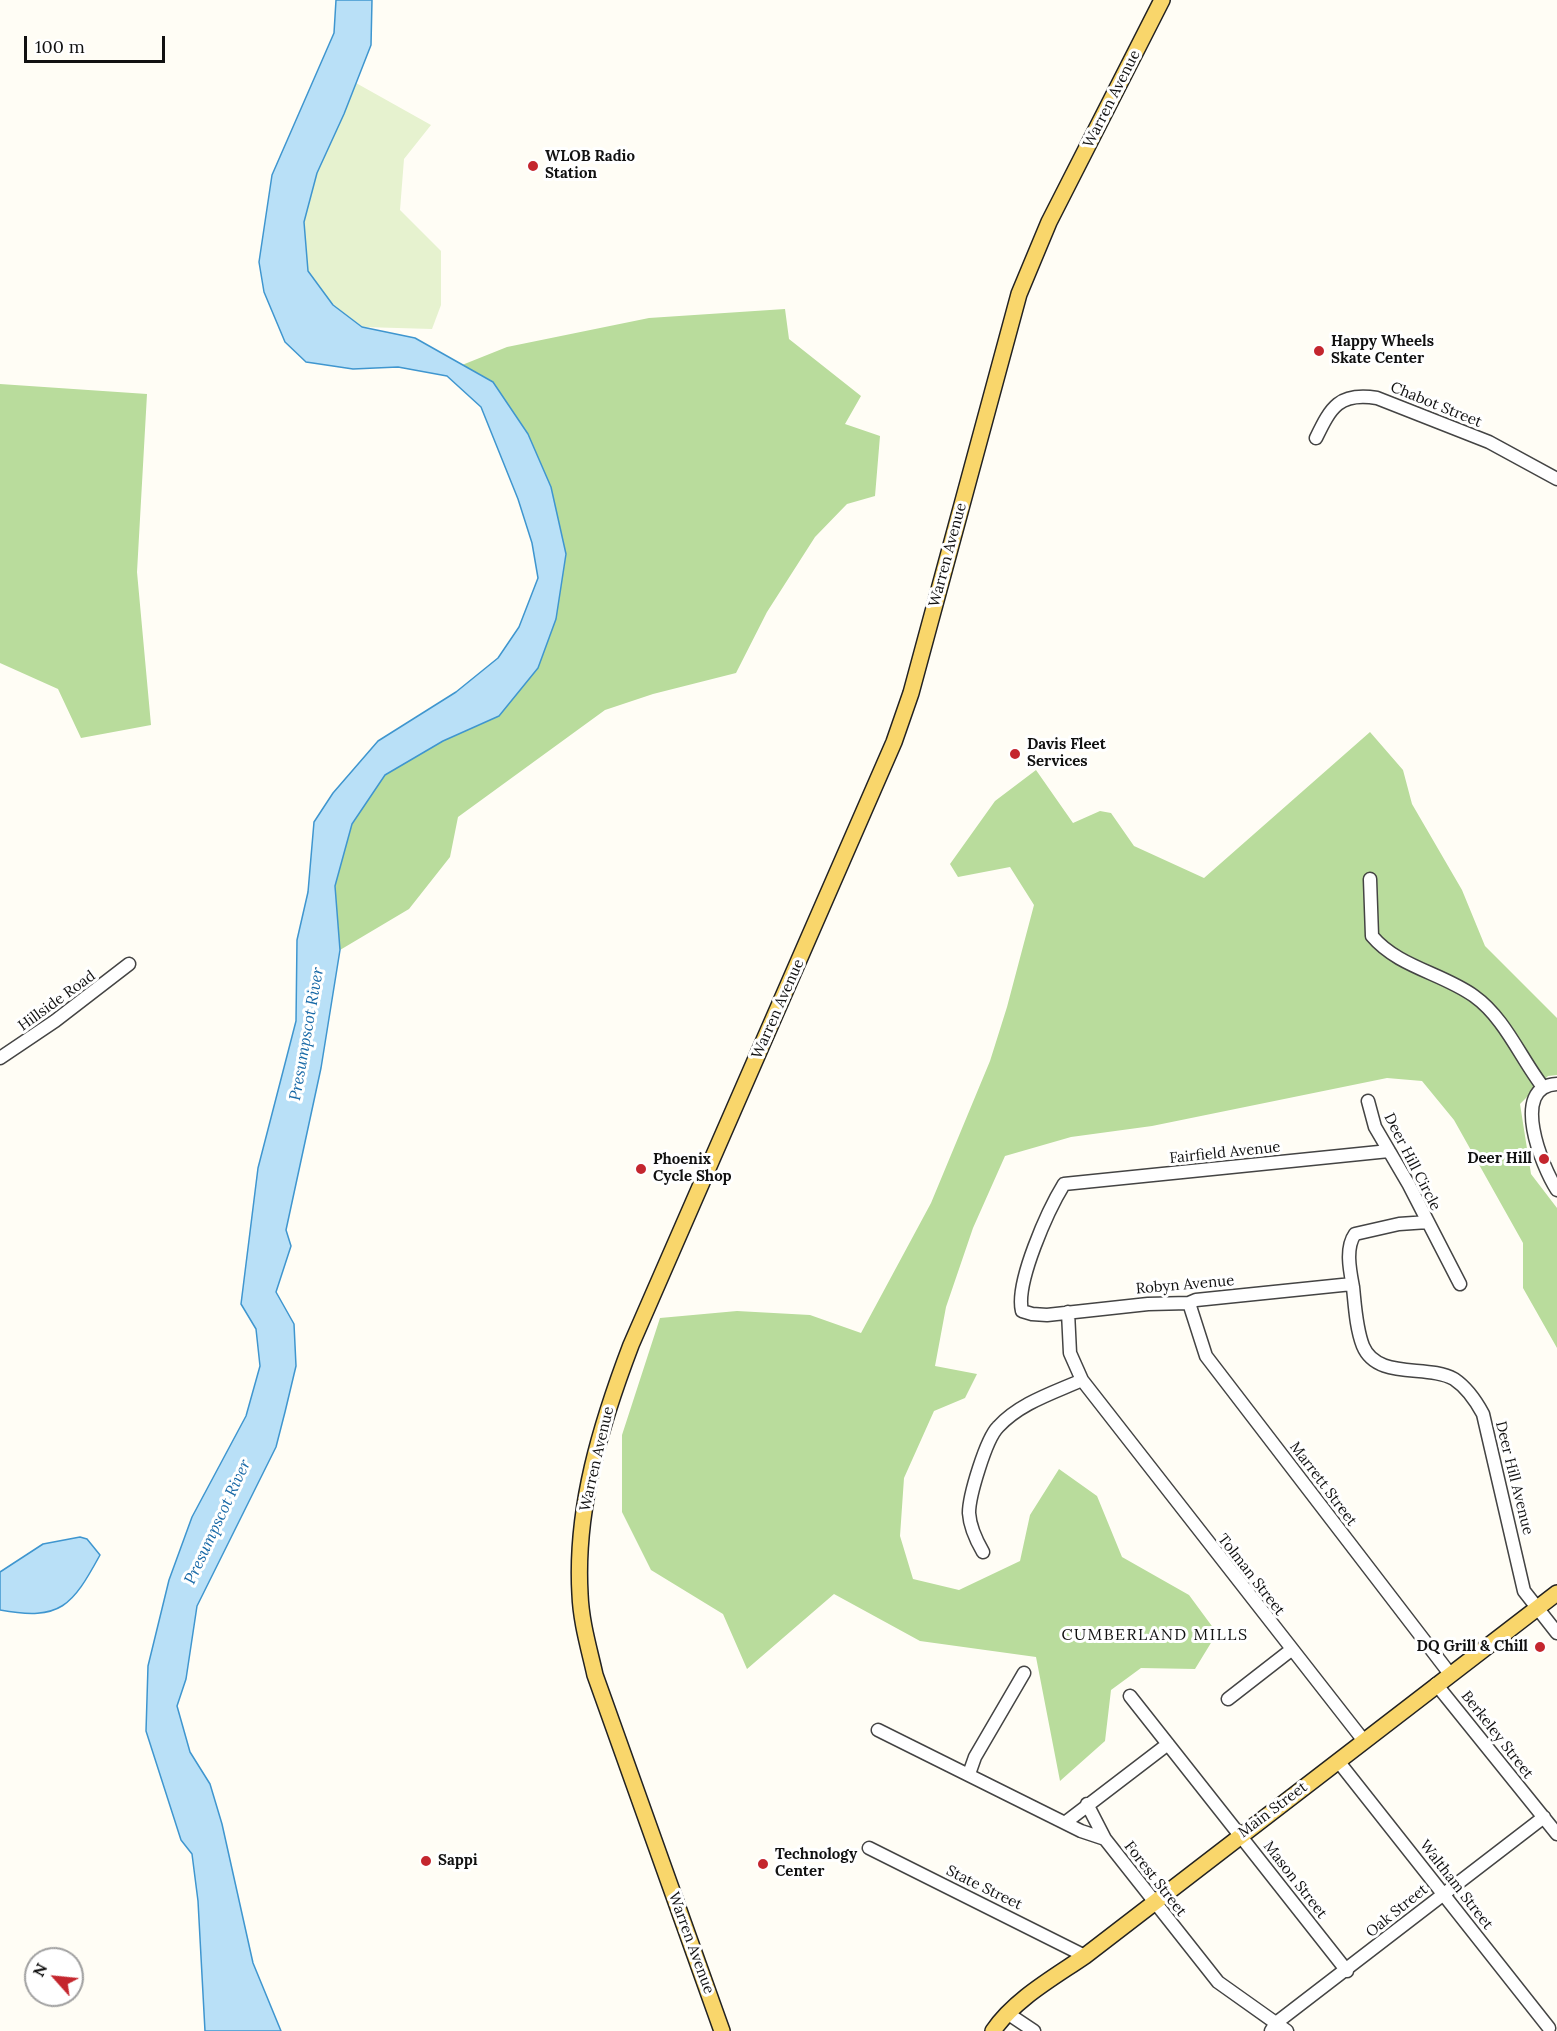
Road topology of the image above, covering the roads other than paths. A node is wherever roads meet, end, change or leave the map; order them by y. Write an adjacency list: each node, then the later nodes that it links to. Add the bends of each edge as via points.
1 (1162, 0): 48 (main road, Warren Avenue, via 1049,222 1019,294 911,693 894,742 631,1345 598,1444 581,1531 582,1620 595,1675)
2 (1316, 438): 3 (street, Chabot Street, via 1334,407 1345,399 1358,395 1377,398 1489,442)
3 (1557, 479)
4 (1370, 879): 8 (street, via 1372,936 1399,958 1475,997 1492,1012)
5 (129, 964): 6 (street, Hillside Road)
6 (0, 1058)
7 (1557, 1084): 8 (street)
8 (1543, 1087): 11 (street, via 1532,1100 1531,1116 1546,1170)
9 (1368, 1101): 10 (street, Deer Hill Circle, via 1375,1127)
10 (1389, 1151): 12 (street, Deer Hill Circle); 16 (street, Fairfield Avenue, via 1064,1184 1021,1285)
11 (1557, 1190)
12 (1428, 1222): 13 (street, Deer Hill Circle, via 1355,1234 1349,1248); 14 (street)
13 (1352, 1284): 15 (street, Robyn Avenue); 21 (street, Deer Hill Avenue, via 1361,1336 1370,1356 1401,1369 1444,1375 1462,1386 1478,1405 1524,1591)
14 (1460, 1284)
15 (1189, 1303): 17 (street, Robyn Avenue); 25 (street, Marrett Street, via 1206,1356)
16 (1022, 1311): 17 (street, Robyn Avenue)
17 (1068, 1312): 18 (street, Tolman Street, via 1070,1353)
18 (1082, 1380): 19 (street, via 1024,1406 996,1428 981,1461 969,1512); 23 (street, Tolman Street)
19 (982, 1552)
20 (1557, 1593): 21 (main road, Main Street)
21 (1538, 1609): 22 (street); 25 (main road, Main Street)
22 (1557, 1633)
23 (1291, 1650): 28 (street); 30 (street, Tolman Street)
24 (1024, 1672): 33 (street)
25 (1450, 1674): 26 (main road, Main Street)
26 (1436, 1684): 30 (main road, Main Street); 35 (street, Berkeley Street)
27 (1130, 1696): 31 (street, Mason Street)
28 (1228, 1699)
29 (878, 1730): 33 (street, Forest Street)
30 (1364, 1741): 32 (main road, Main Street)
31 (1168, 1744): 34 (street); 38 (street, Mason Street)
32 (1338, 1761): 38 (main road, Main Street); 41 (street, Waltham Street)
33 (969, 1774): 36 (street, Forest Street)
34 (1087, 1804): 36 (street); 39 (street)
35 (1544, 1817): 37 (street, Berkeley Street); 41 (street, Oak Street)
36 (1066, 1822): 39 (street, Forest Street)
37 (1557, 1833)
38 (1241, 1835): 42 (main road, Main Street); 44 (street, Mason Street)
39 (1105, 1839): 42 (street, Forest Street)
40 (869, 1848): 43 (street, State Street)
41 (1443, 1894): 44 (street, Oak Street); 47 (street, Waltham Street)
42 (1155, 1901): 43 (main road, Main Street); 46 (street, Forest Street, via 1218,1983)
43 (1085, 1956): 45 (main road, Main Street)
44 (1347, 1971): 46 (street, Oak Street)
45 (1007, 2013): 49 (main road, Main Street); 50 (street)
46 (1273, 2027): 51 (street, Forest Street)
47 (1551, 2027)
48 (722, 2031)
49 (993, 2031)
50 (1034, 2031)
51 (1287, 2031)

